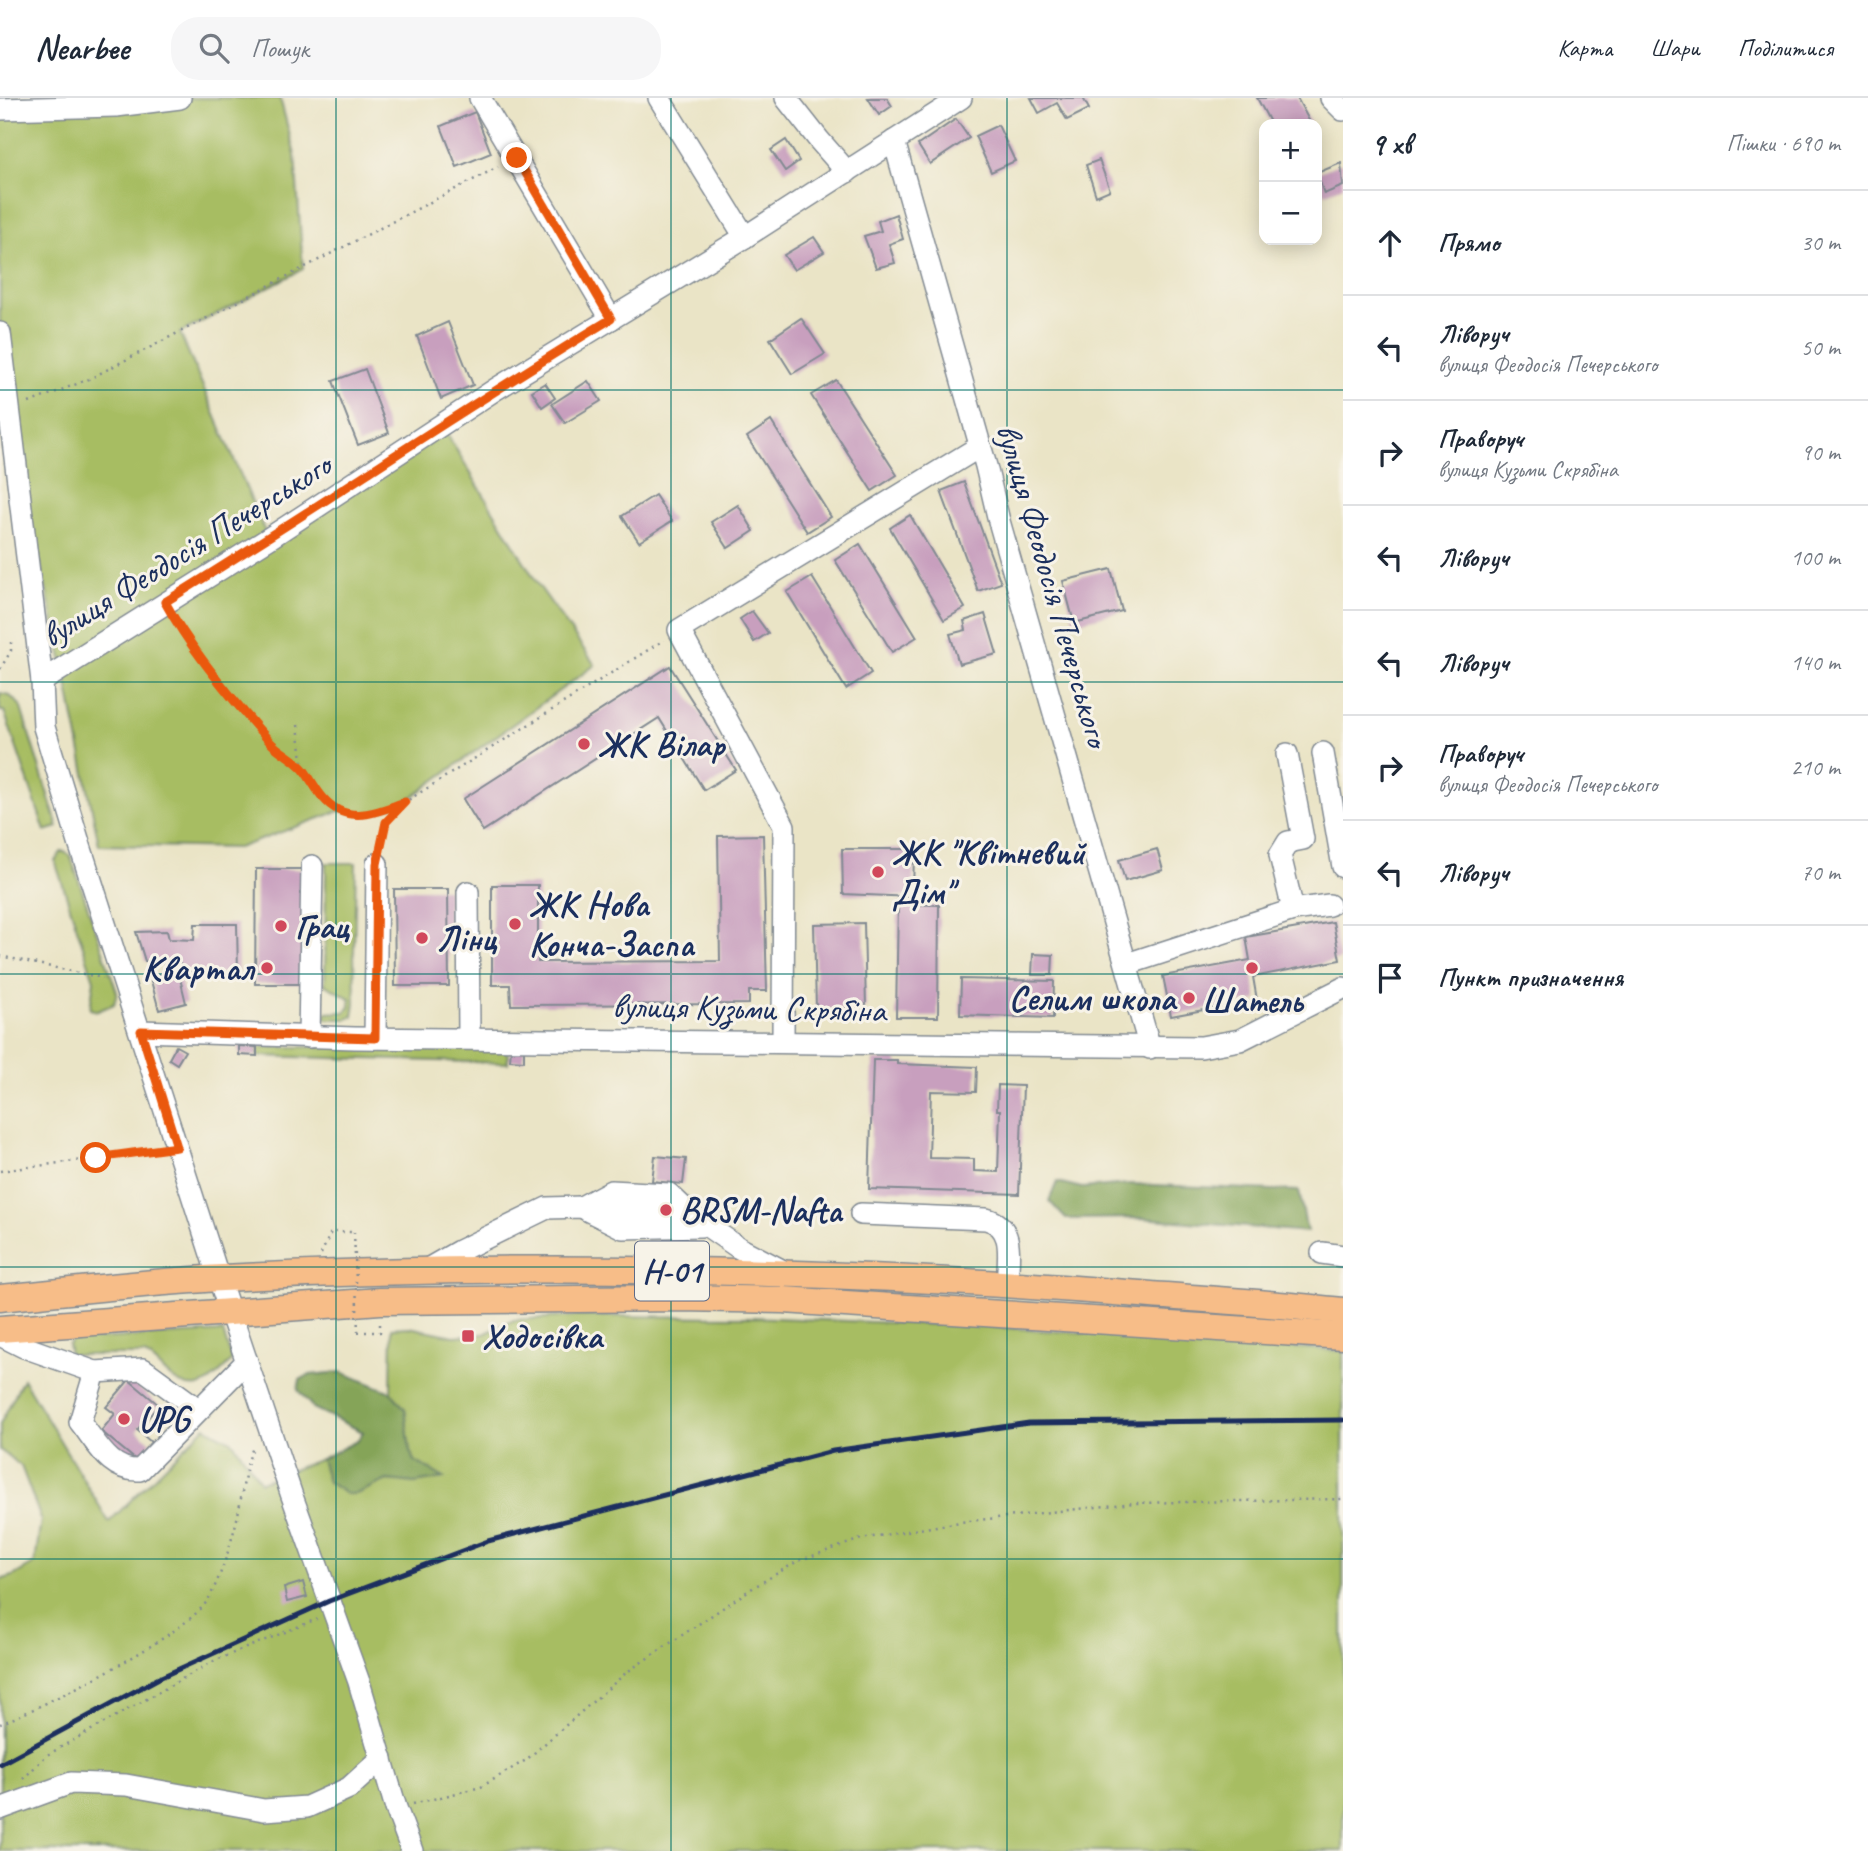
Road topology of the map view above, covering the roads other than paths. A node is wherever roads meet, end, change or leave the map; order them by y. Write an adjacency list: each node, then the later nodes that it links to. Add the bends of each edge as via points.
1 (180, 98): 7 (street, via 116,106)
2 (480, 98): 12 (street)
3 (659, 98): 11 (street)
4 (786, 98): 10 (street)
5 (961, 98): 9 (street, вулиця Феодосія Печерського)
6 (1331, 98): 8 (street)
7 (0, 109)
8 (1343, 110)
9 (894, 141): 10 (street, вулиця Феодосія Печерського); 15 (street, вулиця Феодосія Печерського)
10 (847, 172): 11 (street, вулиця Феодосія Печерського)
11 (745, 237): 12 (street, вулиця Феодосія Печерського)
12 (611, 319): 16 (street, вулиця Феодосія Печерського)
13 (0, 333): 14 (street)
14 (5, 405): 16 (street)
15 (979, 447): 25 (street, вулиця Феодосія Печерського); 31 (street, via 679,631 784,826)
16 (42, 681): 27 (street, вулиця Феодосія Печерського, via 44,727)
17 (1323, 753): 21 (street)
18 (1287, 754): 24 (street, via 1303,839 1288,842 1280,855)
19 (377, 864): 29 (street)
20 (312, 866): 28 (street)
21 (1343, 867)
22 (468, 892): 30 (street)
23 (1329, 905): 24 (street)
24 (1293, 910): 25 (street)
25 (1127, 964): 32 (street, вулиця Феодосія Печерського)
26 (1343, 988): 32 (street, вулиця Кузьми Скрябіна, via 1240,1040)
27 (141, 1031): 28 (street, вулиця Кузьми Скрябіна); 38 (street, вулиця Феодосія Печерського)
28 (309, 1037): 29 (street, вулиця Кузьми Скрябіна)
29 (375, 1038): 30 (street, вулиця Кузьми Скрябіна)
30 (468, 1038): 31 (street, вулиця Кузьми Скрябіна)
31 (783, 1041): 32 (street, вулиця Кузьми Скрябіна)
32 (1150, 1048)
33 (582, 1207): 35 (street, via 623,1228); 35 (street, via 611,1191 668,1194); 36 (street, via 547,1208)
34 (861, 1214): 39 (street, via 995,1221 1007,1236)
35 (698, 1220): 37 (street, via 739,1248)
36 (424, 1271): 37 (main road, Н-01); 38 (main road, Н-01)
37 (789, 1273): 39 (main road, Н-01)
38 (219, 1279): 40 (main road, Н-01); 41 (street, вулиця Феодосія Печерського)
39 (1007, 1284): 42 (main road, Н-01)
40 (0, 1297)
41 (231, 1311): 43 (main road, Н-01); 45 (main road, Н-01, via 357,1303 783,1300); 46 (street, вулиця Феодосія Печерського)
42 (1343, 1311)
43 (0, 1329)
44 (0, 1335): 47 (street)
45 (1343, 1336)
46 (247, 1360): 48 (street); 49 (street, вулиця Феодосія Печерського)
47 (94, 1372): 48 (street, via 143,1369); 48 (street, via 80,1422 115,1466 126,1471 140,1470)
48 (198, 1409)
49 (382, 1758): 50 (street, via 349,1788 307,1807 264,1810 126,1785 71,1783); 51 (street, вулиця Феодосія Печерського)
50 (6, 1806)
51 (412, 1851)

